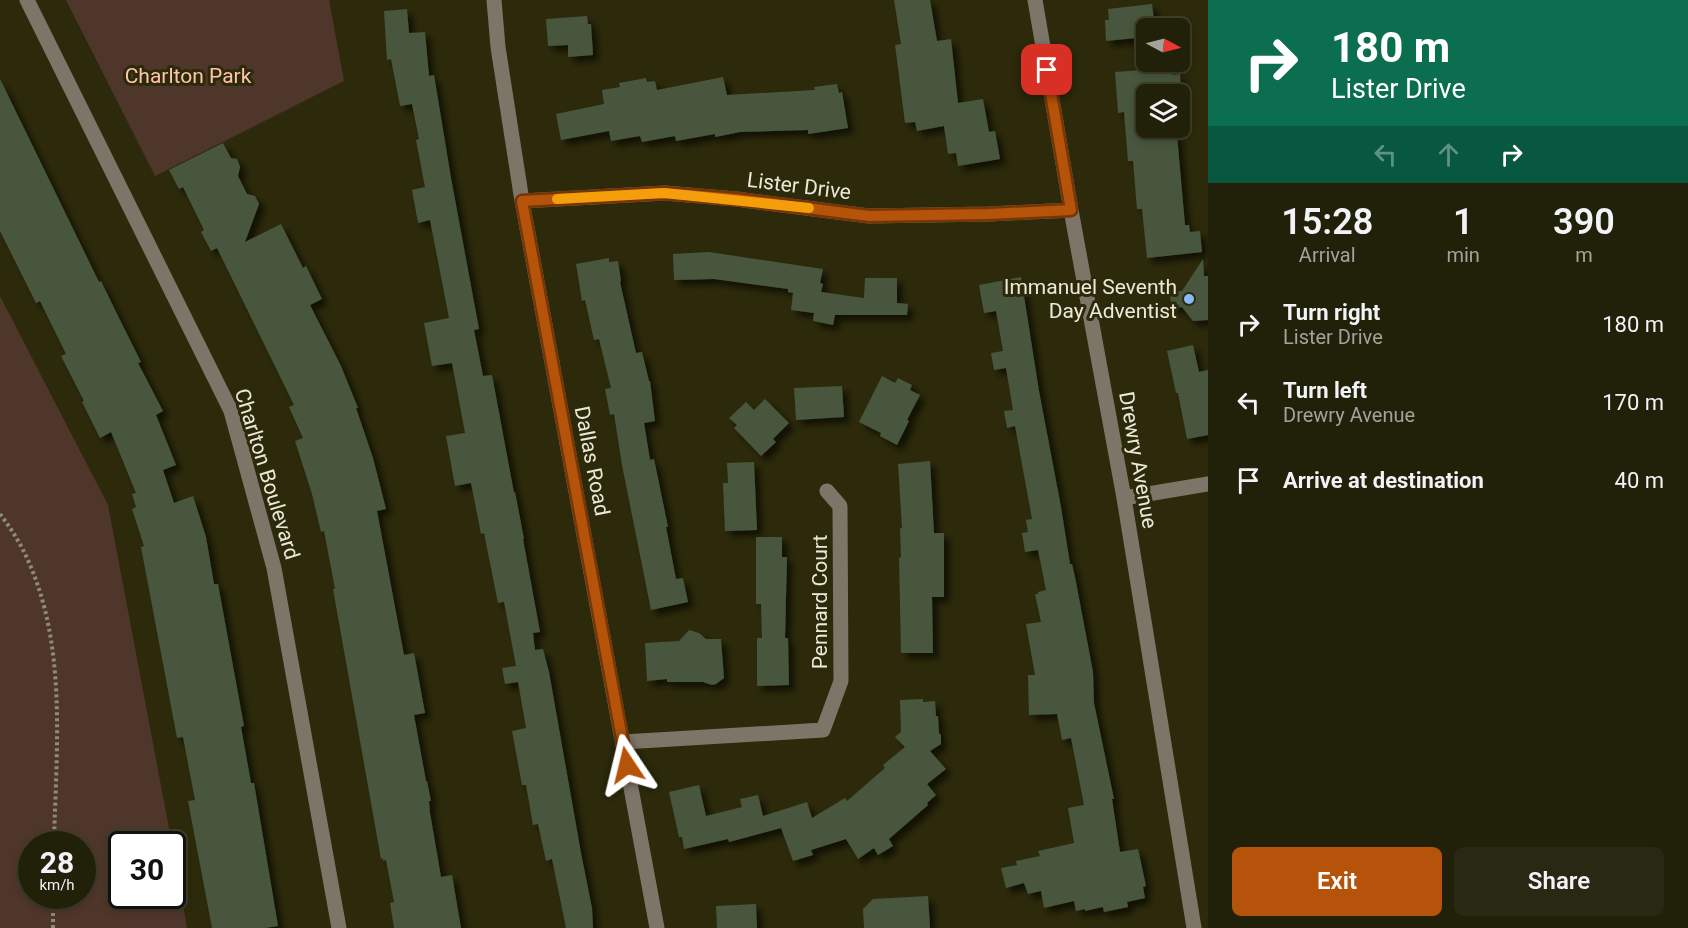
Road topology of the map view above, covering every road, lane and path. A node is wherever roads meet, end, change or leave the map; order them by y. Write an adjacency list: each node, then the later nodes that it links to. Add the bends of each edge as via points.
1 (27, 0): 14 (street, Charlton Boulevard, via 231,411 274,568)
2 (494, 0): 4 (street, Dallas Road)
3 (1035, 0): 5 (street, Drewry Avenue)
4 (522, 201): 5 (street, Lister Drive, via 664,193 869,216); 10 (street, Dallas Road)
5 (1071, 210): 8 (street, Drewry Avenue)
6 (1208, 484): 8 (street)
7 (827, 491): 10 (street, Pennard Court, via 840,506 841,681 823,730)
8 (1124, 498): 16 (street, Drewry Avenue)
9 (0, 513): 11 (path, via 26,556 50,632 56,713)
10 (623, 742): 15 (street, Dallas Road)
11 (54, 831)
12 (53, 909): 13 (path)
13 (53, 928)
14 (339, 928)
15 (657, 928)
16 (1194, 928)

